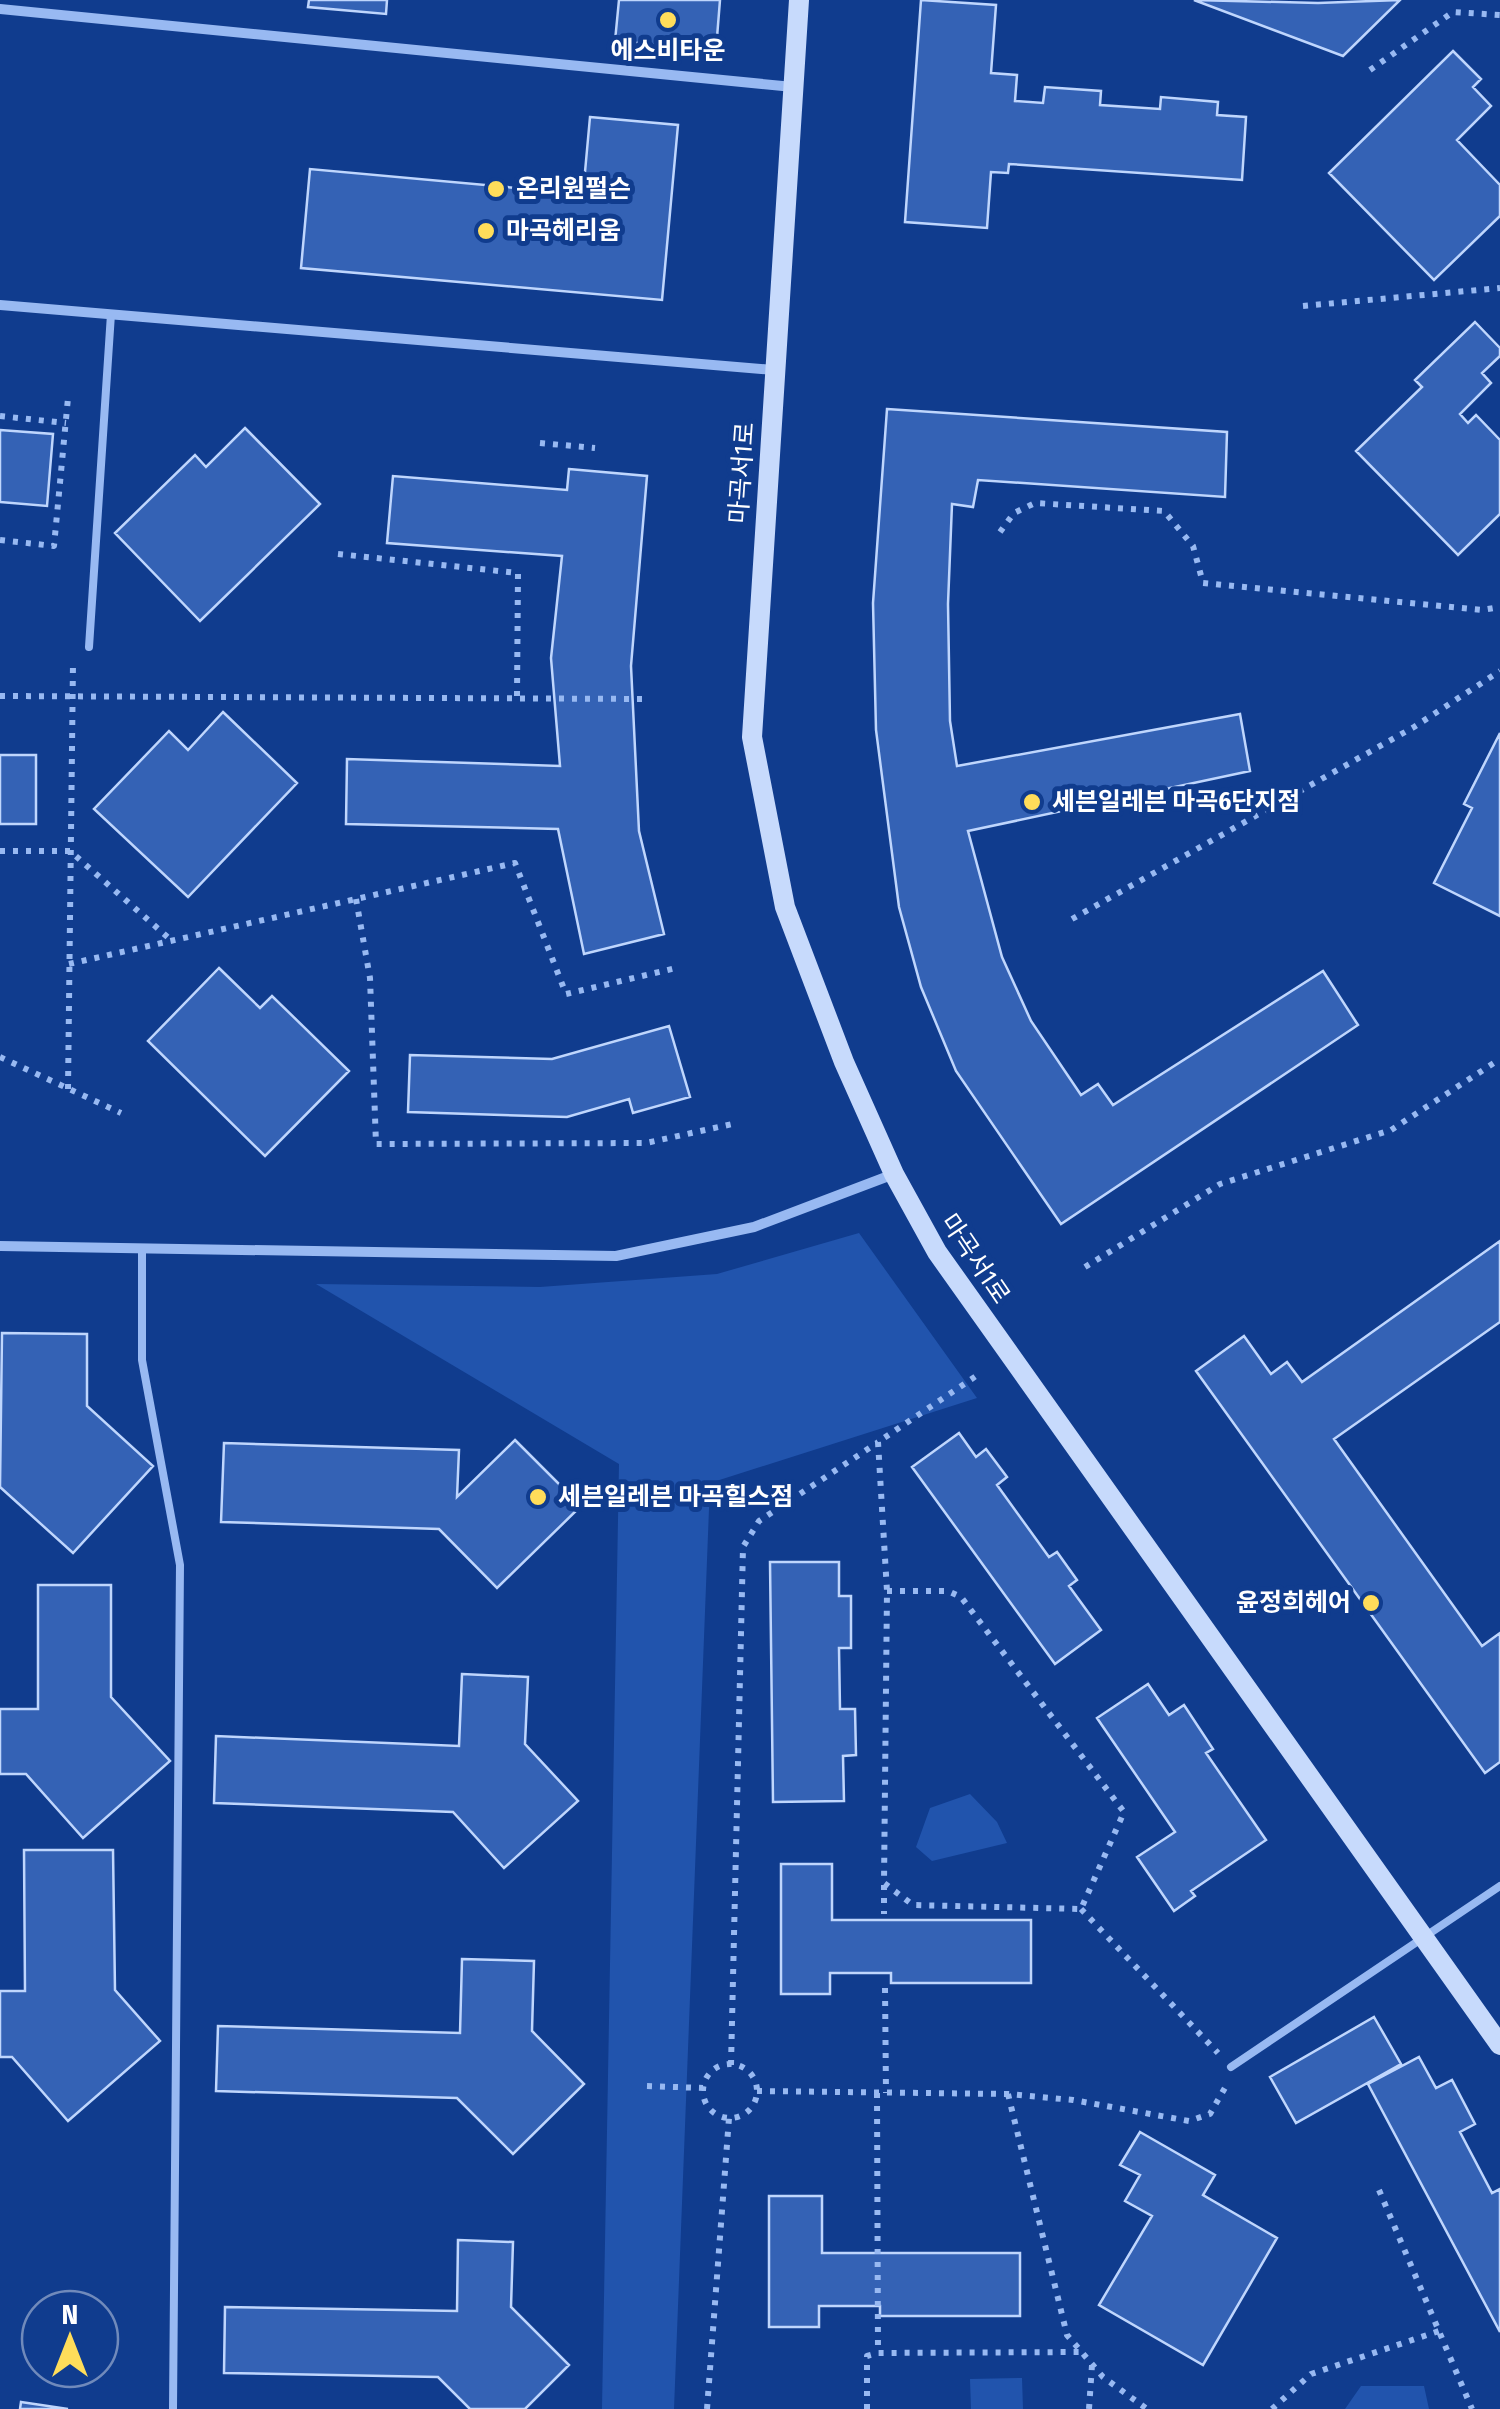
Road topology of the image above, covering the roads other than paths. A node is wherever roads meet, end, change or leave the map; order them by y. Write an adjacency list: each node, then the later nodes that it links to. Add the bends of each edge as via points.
1 (799, 0): 3 (street, 마곡서1로)
2 (0, 9): 3 (street)
3 (794, 87): 6 (street, 마곡서1로)
4 (0, 304): 5 (street)
5 (111, 314): 6 (street); 7 (lane)
6 (774, 370): 8 (street, 마곡서1로, via 752,737 785,906)
7 (89, 647)
8 (894, 1174): 10 (street, via 754,1227 616,1256); 12 (street, 마곡서1로, via 937,1252)
9 (0, 1246): 10 (street)
10 (142, 1250): 15 (lane, via 142,1360 180,1565)
11 (1500, 1886): 12 (lane)
12 (1426, 1935): 13 (street, 마곡서1로); 14 (lane)
13 (1500, 2045)
14 (1232, 2069)
15 (172, 2409)

